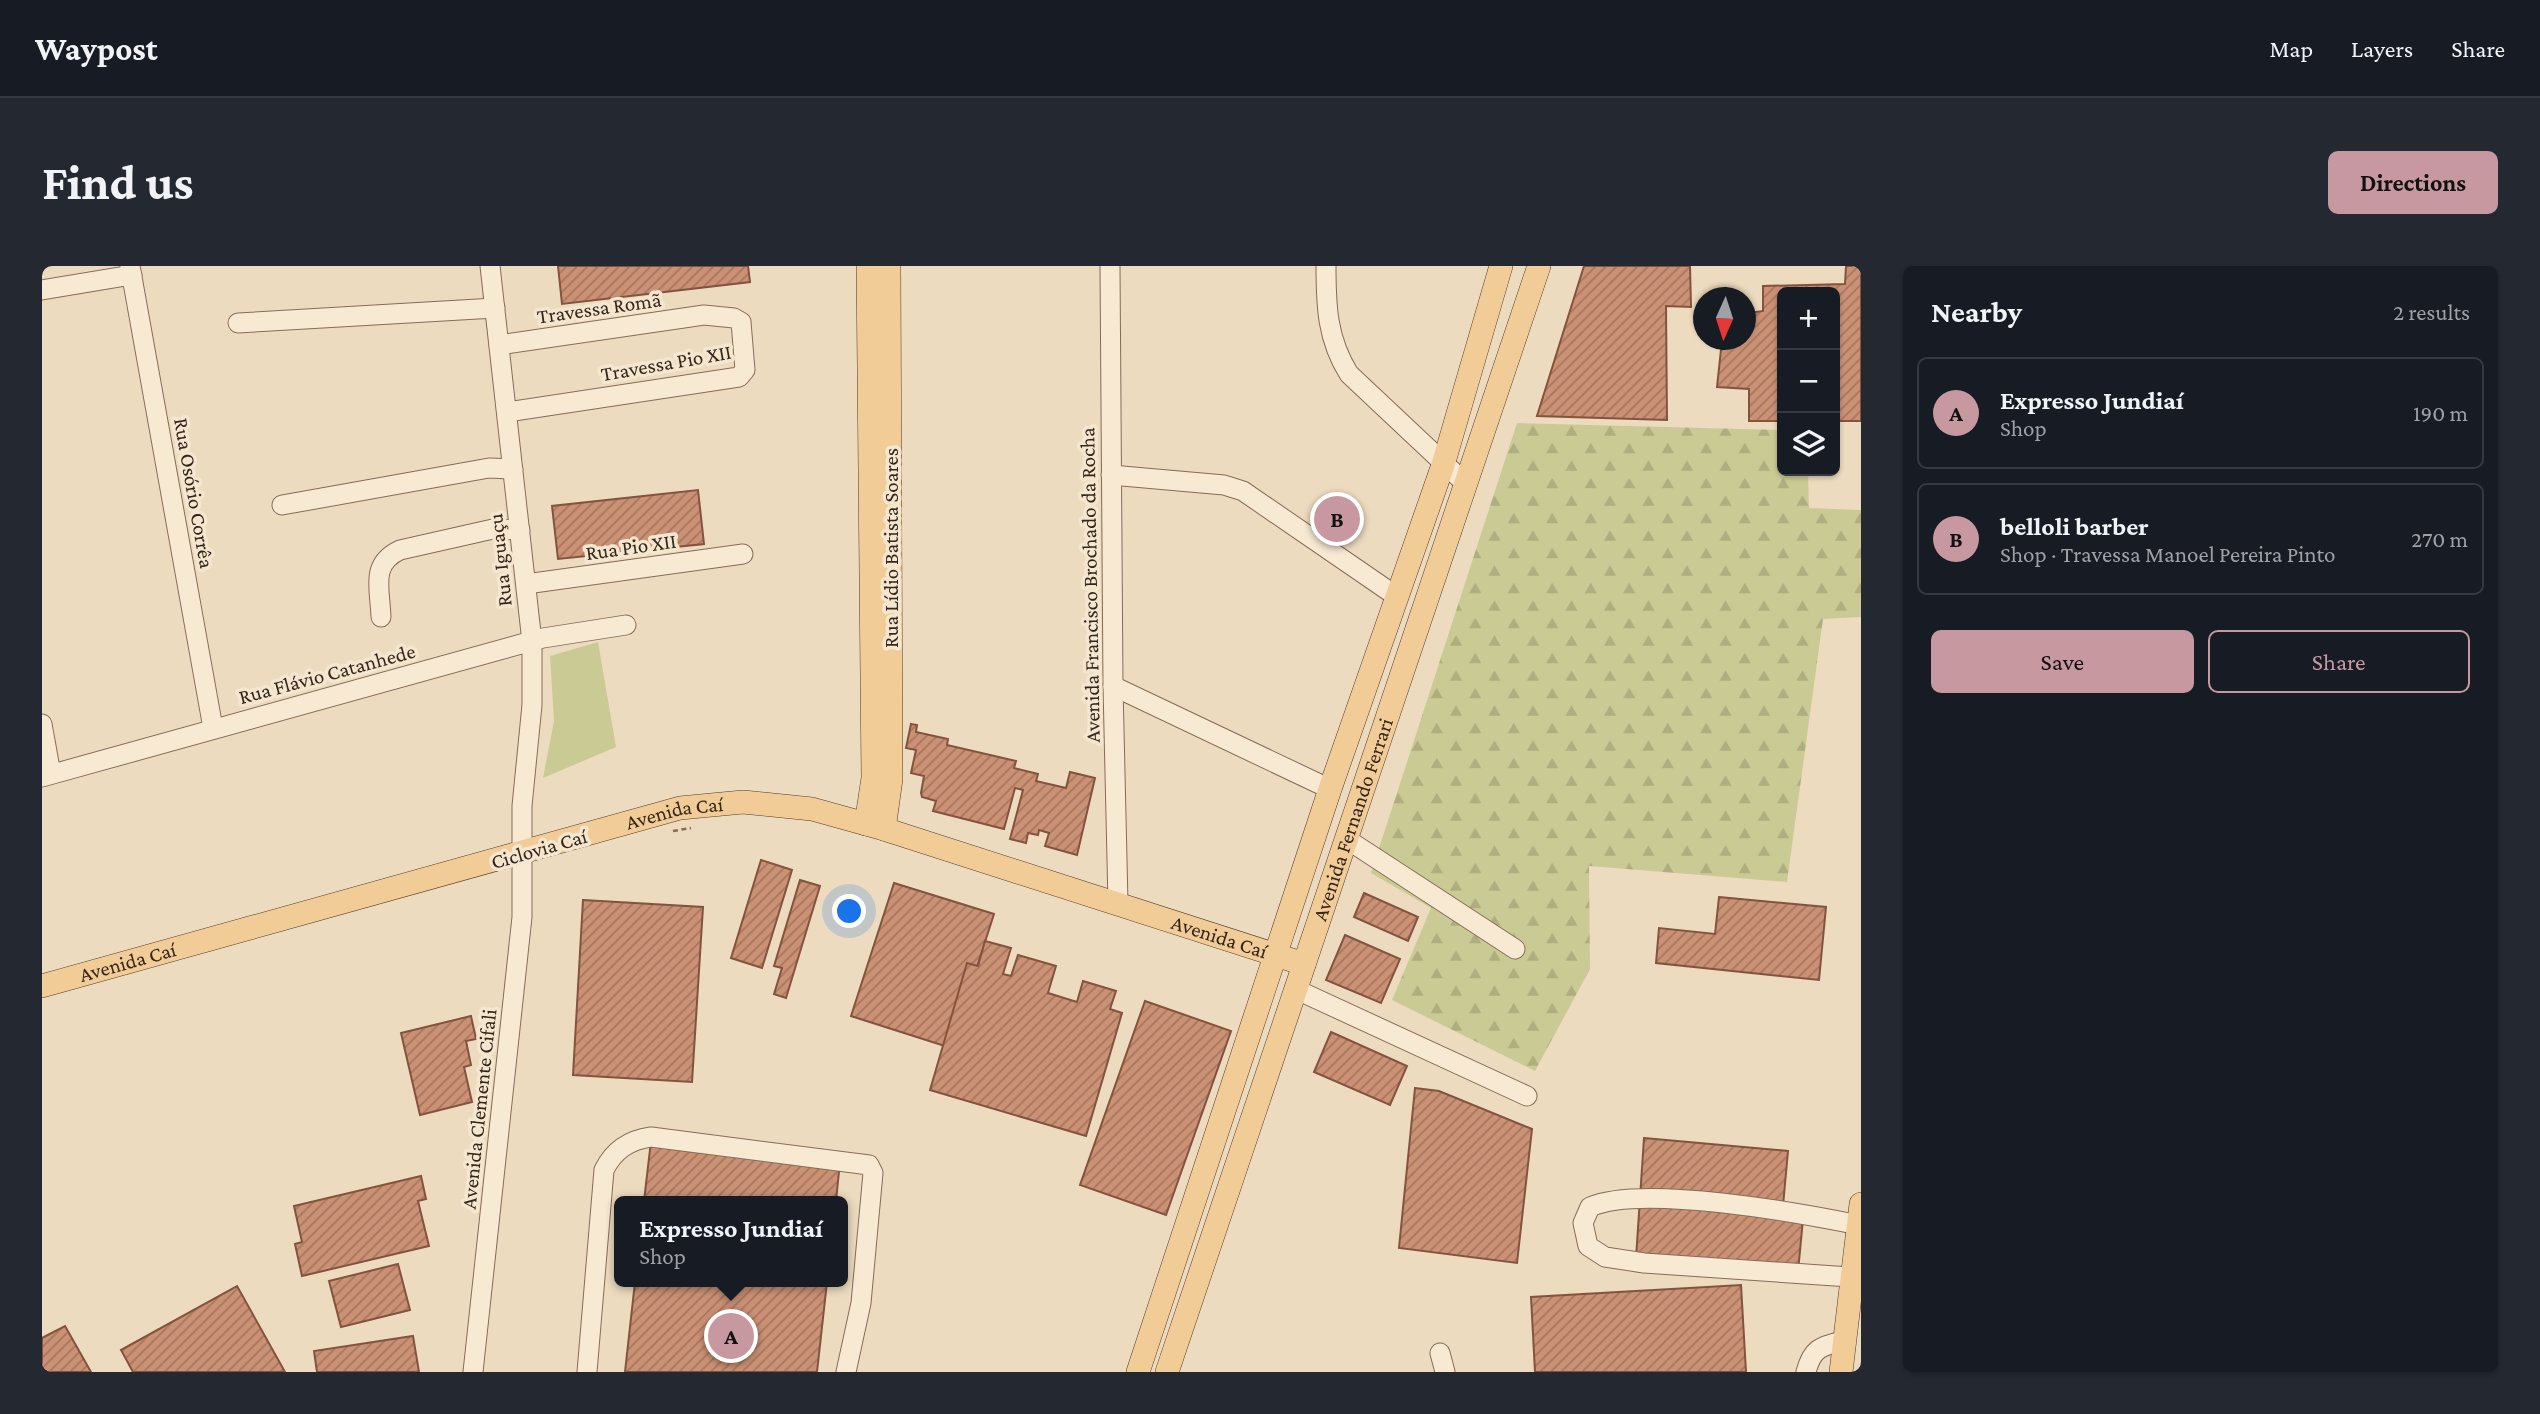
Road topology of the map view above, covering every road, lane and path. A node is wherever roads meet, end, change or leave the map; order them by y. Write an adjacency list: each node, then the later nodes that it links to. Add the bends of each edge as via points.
1 (490, 266): 10 (street, Rua Iguaçu)
2 (868, 266): 15 (main road, Rua Lídio Batista Soares)
3 (889, 266): 15 (main road, Rua Lídio Batista Soares)
4 (1111, 266): 18 (street, Avenida Francisco Brochado da Rocha)
5 (1326, 266): 16 (street, via 1326,312 1337,355 1364,392)
6 (1501, 266): 16 (main road, Avenida Fernando Ferrari)
7 (1539, 266): 19 (main road, Avenida Fernando Ferrari)
8 (131, 271): 9 (street); 30 (street, Rua Osório Corrêa)
9 (42, 290)
10 (495, 308): 12 (street); 13 (street, Rua Iguaçu)
11 (704, 315): 13 (street, Travessa Romã); 14 (street, Travessa Pio XII, via 734,317 741,322 743,374)
12 (237, 323)
13 (499, 345): 14 (street, Rua Iguaçu)
14 (507, 412): 17 (street, Rua Iguaçu)
15 (881, 441): 34 (main road, Rua Lídio Batista Soares, via 882,703 891,779)
16 (1443, 465): 19 (street); 24 (main road, Avenida Fernando Ferrari)
17 (513, 469): 20 (street, via 489,468); 21 (street, Rua Iguaçu)
18 (1111, 475): 24 (street, via 1224,485 1243,491); 28 (street, Avenida Francisco Brochado da Rocha)
19 (1466, 484): 36 (main road, Avenida Fernando Ferrari)
20 (282, 505)
21 (520, 530): 23 (street, Rua Iguaçu); 25 (street, via 493,529 385,557 379,567)
22 (743, 554): 23 (street, Rua Pio XII)
23 (526, 584): 27 (street, Rua Iguaçu)
24 (1396, 596): 32 (main road, Avenida Fernando Ferrari)
25 (381, 617)
26 (626, 625): 27 (street, Rua Flávio Catanhede)
27 (532, 642): 30 (street, Rua Flávio Catanhede); 37 (street, Rua Iguaçu)
28 (1113, 686): 32 (street); 38 (street, Avenida Francisco Brochado da Rocha)
29 (42, 724): 31 (street)
30 (213, 728): 31 (street, Rua Flávio Catanhede)
31 (47, 776)
32 (1330, 789): 40 (main road, Avenida Fernando Ferrari)
33 (699, 827): 35 (path)
34 (875, 827): 37 (main road, Avenida Caí, via 777,803 708,804); 38 (main road, Avenida Caí)
35 (673, 832)
36 (1348, 840): 39 (street); 41 (main road, Avenida Fernando Ferrari)
37 (523, 851): 42 (main road, Avenida Caí); 51 (street, Avenida Clemente Cifali, via 523,917)
38 (1118, 903): 40 (main road, Avenida Caí)
39 (1515, 949)
40 (1276, 953): 41 (main road, Avenida Caí); 46 (main road, Avenida Fernando Ferrari)
41 (1304, 964): 43 (main road, Avenida Fernando Ferrari)
42 (42, 986)
43 (1295, 989): 44 (street); 47 (main road, Avenida Fernando Ferrari)
44 (1527, 1096)
45 (1860, 1228): 48 (main road); 48 (street, via 1702,1201 1608,1199 1590,1207 1583,1223 1588,1246 1605,1257)
46 (1184, 1237): 47 (main road); 54 (main road, Avenida Fernando Ferrari)
47 (1211, 1244): 55 (main road, Avenida Fernando Ferrari)
48 (1850, 1277): 49 (main road)
49 (1843, 1341): 57 (street, via 1816,1348); 58 (main road)
50 (1440, 1353): 56 (street)
51 (473, 1372)
52 (587, 1372): 53 (street, via 604,1170 622,1147 651,1137 869,1166 873,1173 861,1303)
53 (846, 1372)
54 (1138, 1372)
55 (1167, 1372)
56 (1445, 1372)
57 (1806, 1372)
58 (1841, 1372)

